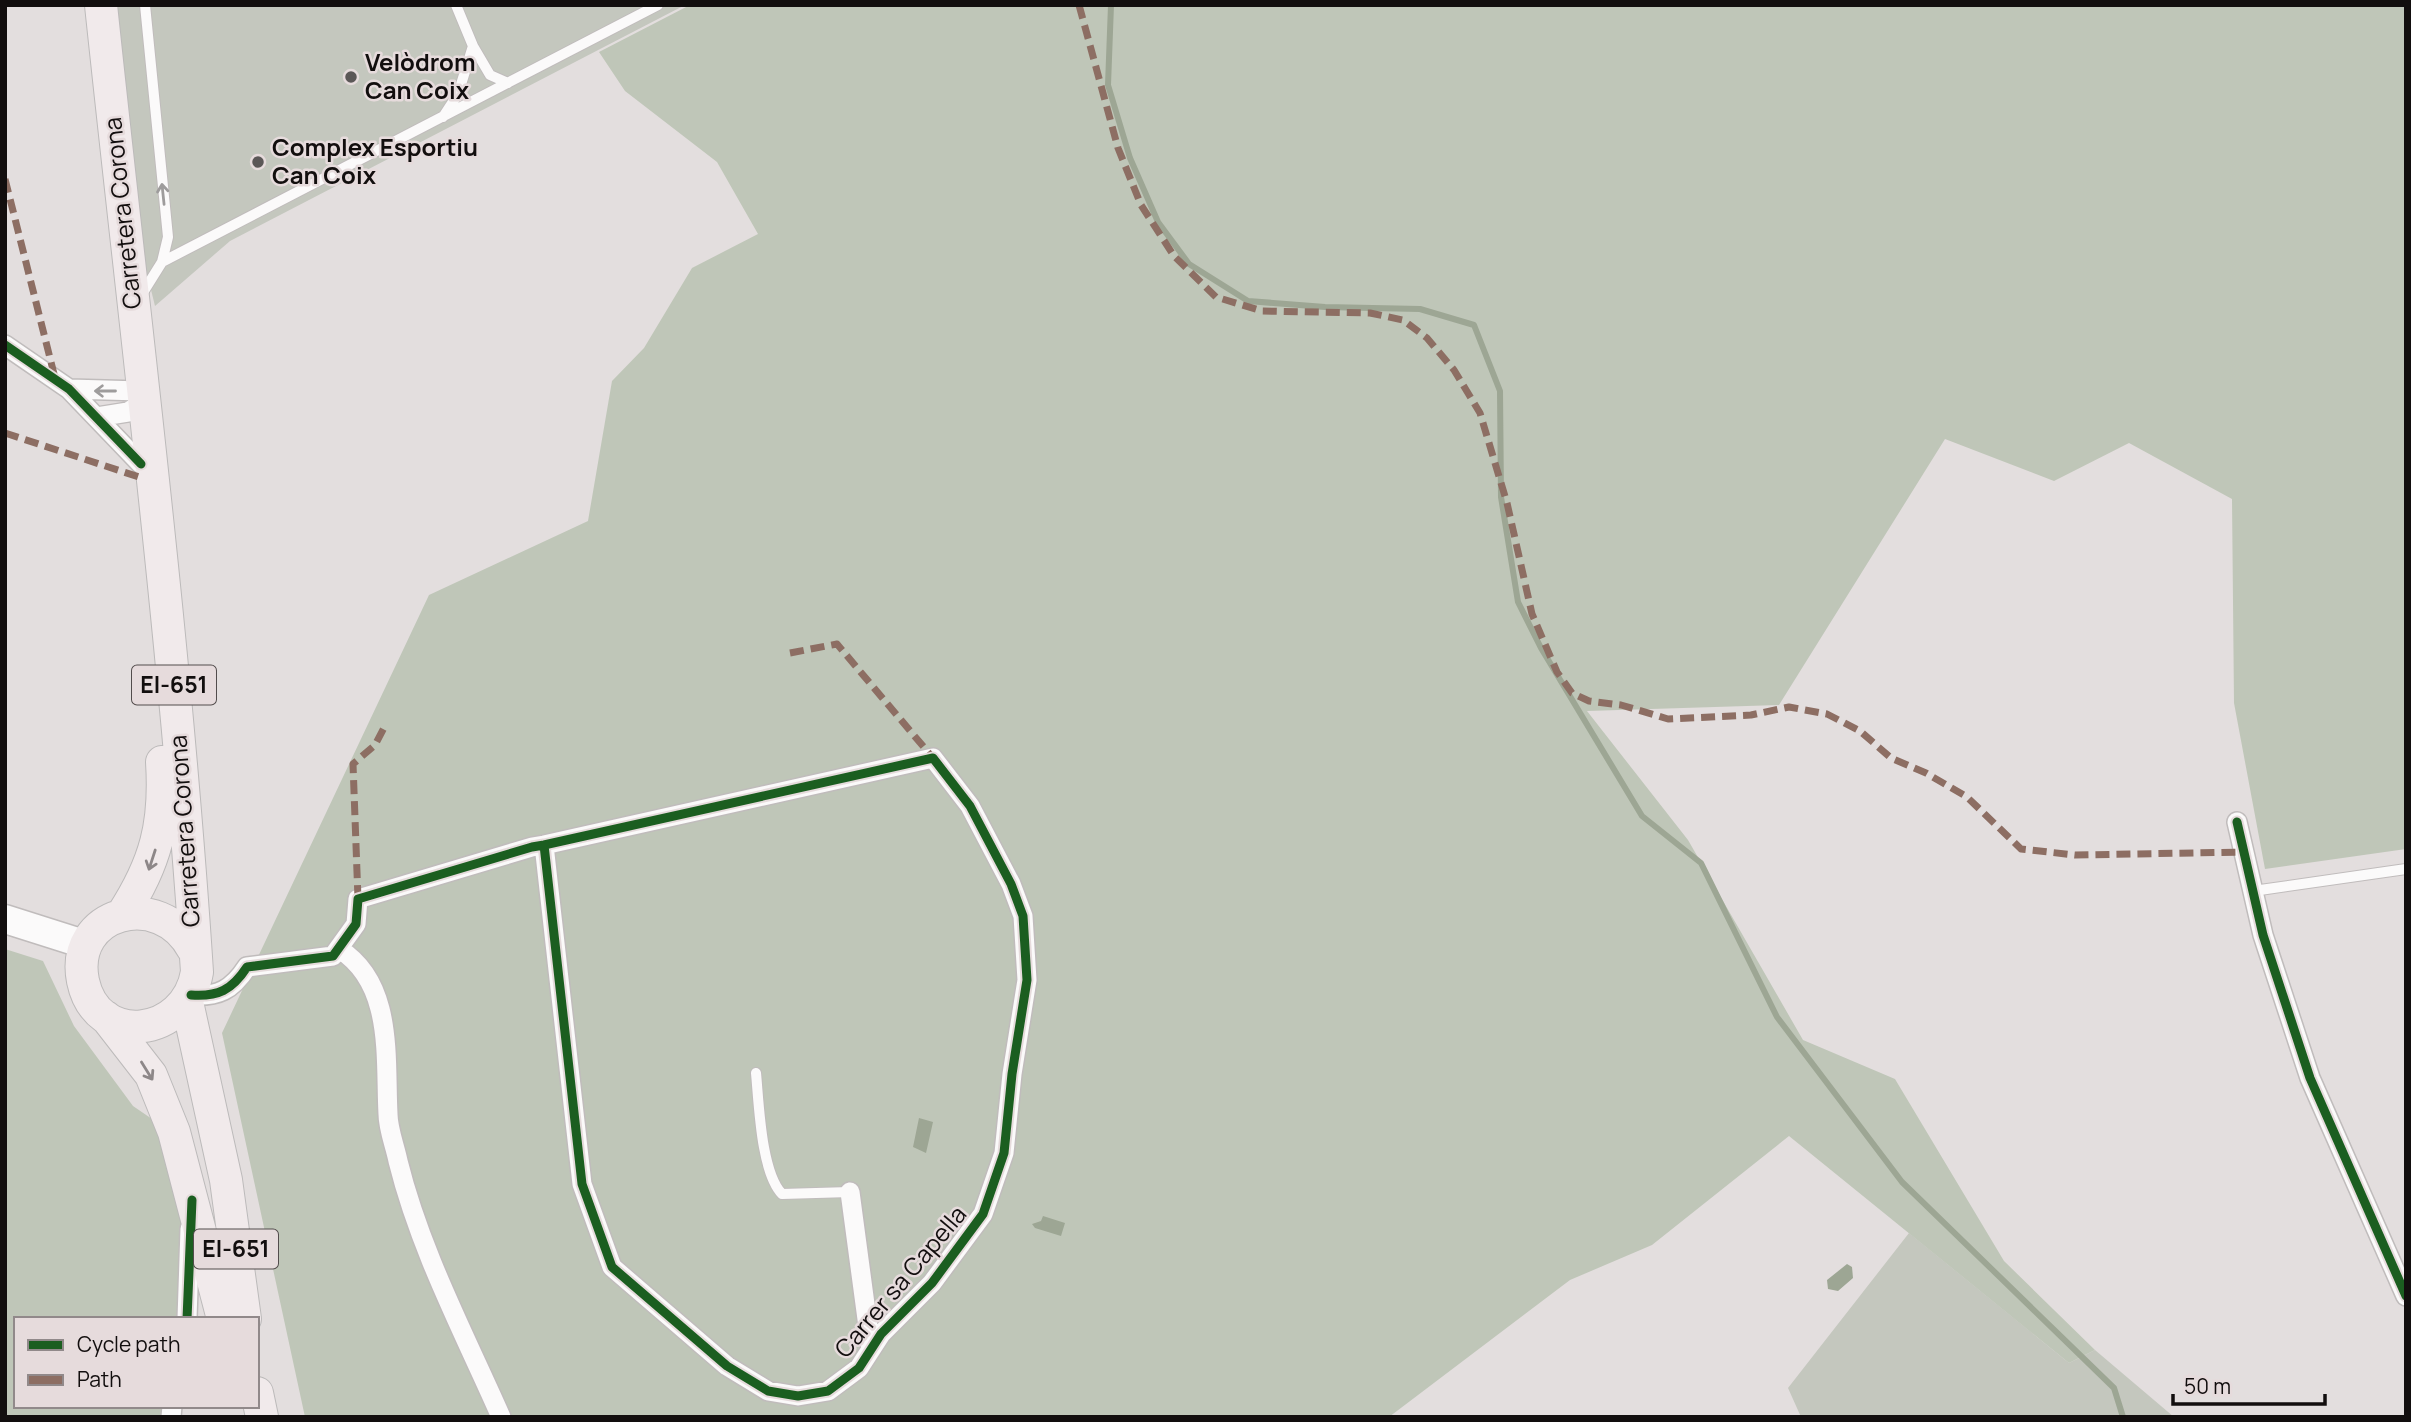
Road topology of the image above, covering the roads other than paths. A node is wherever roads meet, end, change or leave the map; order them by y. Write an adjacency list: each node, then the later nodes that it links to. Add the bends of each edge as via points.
1 (101, 5): 9 (main road, Carretera Corona / EI-651)
2 (145, 5): 8 (lane, one-way to 2, via 168,237)
3 (456, 5): 5 (lane)
4 (658, 5): 6 (lane)
5 (473, 46): 6 (lane, via 490,75); 7 (lane, via 458,94)
6 (508, 83): 7 (lane)
7 (443, 117): 8 (lane)
8 (162, 262): 9 (lane)
9 (133, 310): 12 (main road, Carretera Corona / EI-651)
10 (5, 345): 11 (street)
11 (69, 389): 12 (street, one-way to 11); 13 (street)
12 (143, 405): 13 (street); 14 (main road, Carretera Corona / EI-651); 22 (main road, Carretera Corona / EI-651, via 155,478 185,801)
13 (97, 417): 14 (street)
14 (141, 464): 19 (main road, Carretera Corona / EI-651, one-way to 19, via 164,799 152,864)
15 (2237, 822): 18 (street)
16 (544, 845): 23 (street, Carrer sa Capella, via 358,899 356,924); 33 (street, Carrer sa Capella, via 582,1184 612,1267 727,1366 768,1391 798,1396 828,1391 859,1368); 33 (street, Carrer sa Capella, via 933,758 970,806 1023,916 1027,980 1004,1153 984,1214 932,1283)
17 (2406, 869): 18 (lane)
18 (2253, 891): 29 (street, via 2310,1078)
19 (122, 915): 21 (main road, EI-651, via 102,926); 22 (main road, via 144,913 164,918 177,926)
20 (5, 919): 21 (street)
21 (87, 945): 25 (main road, EI-651, via 82,967 85,990)
22 (193, 949): 24 (main road, EI-651, via 197,972)
23 (339, 949): 24 (street, via 333,956 247,967 236,984 219,994); 34 (street, via 366,971 375,995 389,1079 387,1116 410,1208)
24 (189, 998): 25 (main road, via 168,1019 143,1027); 32 (main road, EI-651, via 226,1180)
25 (106, 1017): 28 (main road, EI-651, one-way to 28, via 151,1075 174,1132)
26 (756, 1073): 27 (lane, via 774,1185 782,1194)
27 (850, 1192): 33 (street)
28 (192, 1200): 30 (street); 31 (main road, EI-651)
29 (2406, 1296)
30 (187, 1317)
31 (222, 1317)
32 (246, 1317)
33 (871, 1349)
34 (501, 1417)

